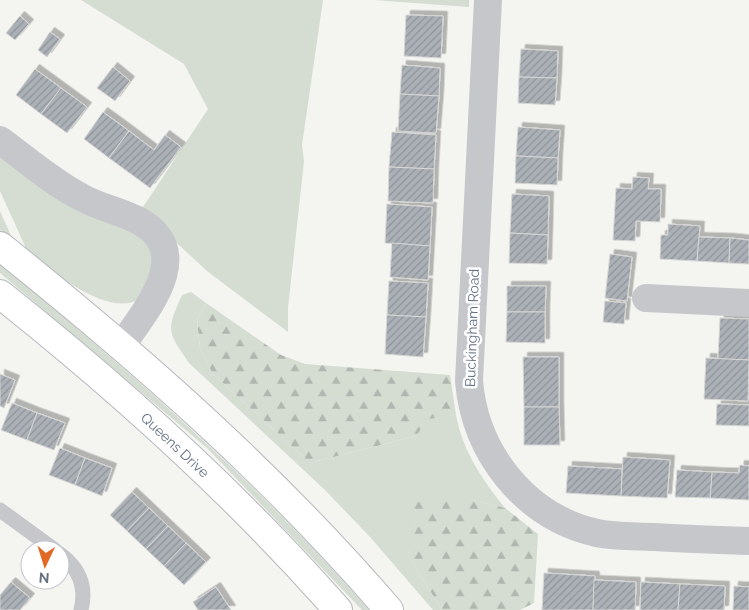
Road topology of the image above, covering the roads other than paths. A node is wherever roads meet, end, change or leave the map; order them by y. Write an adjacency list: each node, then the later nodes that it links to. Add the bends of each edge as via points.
1 (488, 0): 10 (street, Buckingham Road, via 469,381 474,414 485,444 505,474 530,501 583,528 613,535)
2 (0, 140): 7 (street, via 81,198 142,223 161,239 166,257 163,278)
3 (0, 246): 7 (main road)
4 (0, 294): 13 (main road, Queens Drive, via 112,387 197,464 296,562)
5 (646, 298): 6 (street)
6 (749, 303)
7 (122, 345): 14 (main road, via 245,455 320,532)
8 (0, 510): 9 (lane)
9 (40, 540)
10 (749, 541)
11 (70, 562): 12 (lane, via 80,577)
12 (80, 610)
13 (338, 610)
14 (389, 610)

